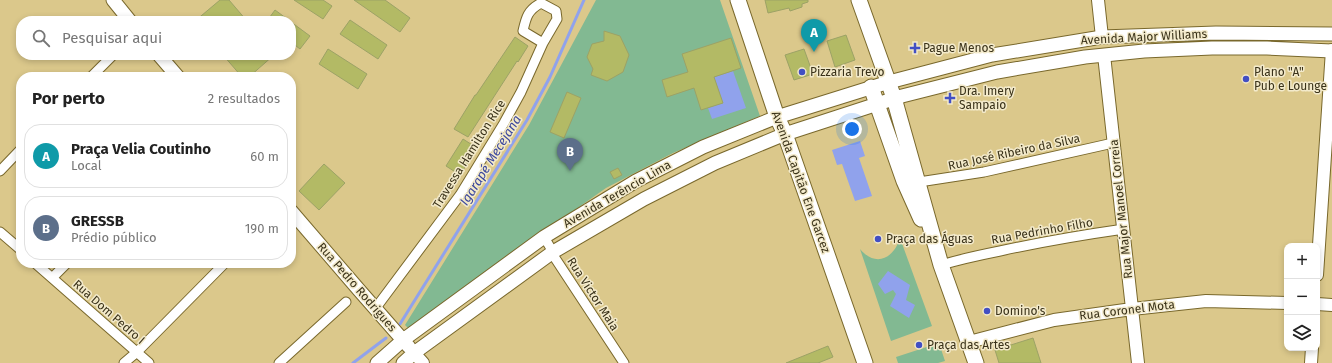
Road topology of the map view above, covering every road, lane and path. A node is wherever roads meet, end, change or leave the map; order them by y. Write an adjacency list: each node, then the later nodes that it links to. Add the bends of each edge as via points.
1 (113, 0): 5 (main road)
2 (738, 0): 19 (main road, Avenida Capitão Ene Garcez)
3 (859, 0): 15 (main road)
4 (1098, 0): 7 (street)
5 (126, 16)
6 (1332, 34): 7 (main road, Avenida Major Williams, via 1216,33)
7 (1102, 37): 15 (main road, Avenida Major Williams, via 992,55)
8 (543, 43): 42 (street, Travessa Hamilton Rice, via 521,92 460,195)
9 (1332, 50): 10 (main road, Avenida Major Williams, via 1212,48); 29 (street)
10 (1104, 55): 17 (main road, Avenida Major Williams, via 997,72); 21 (street, Rua Major Manoel Correia)
11 (108, 60): 13 (street)
12 (163, 60): 14 (main road)
13 (96, 72)
14 (174, 72)
15 (889, 82): 16 (main road, Avenida Terêncio Lima); 17 (main road)
16 (871, 87): 18 (main road); 19 (main road, Avenida Terêncio Lima)
17 (894, 98): 18 (main road, Avenida Terêncio Lima); 24 (main road)
18 (877, 104): 20 (main road, Avenida Terêncio Lima); 32 (main road, via 904,181)
19 (777, 117): 20 (main road, Avenida Capitão Ene Garcez); 28 (main road, Avenida Terêncio Lima, via 703,147 636,181)
20 (785, 134): 31 (main road, Avenida Terêncio Lima, via 715,163 658,192); 55 (main road, Avenida Capitão Ene Garcez)
21 (1114, 143): 24 (street, Rua José Ribeiro da Silva, via 984,172); 26 (street, Rua Major Manoel Correia)
22 (16, 154): 23 (street)
23 (0, 171)
24 (919, 182): 32 (main road)
25 (296, 217): 42 (main road, Rua Pedro Rodrigues)
26 (1124, 229): 32 (street, Rua Pedrinho Filho, via 1018,247); 41 (street, Rua Major Manoel Correia)
27 (0, 232): 30 (street)
28 (544, 237): 31 (street, Rua Victor Maia); 43 (main road, Avenida Terêncio Lima)
29 (1319, 243)
30 (16, 246)
31 (553, 252): 47 (main road, Avenida Terêncio Lima); 54 (street, Rua Victor Maia)
32 (941, 265): 44 (main road)
33 (41, 268): 36 (street, Rua Dom Pedro I)
34 (62, 268): 36 (street)
35 (220, 268): 46 (street)
36 (52, 278): 46 (street, Rua Dom Pedro I)
37 (346, 302): 50 (street)
38 (1284, 303): 41 (street, Rua Coronel Mota, via 1206,301)
39 (1320, 304): 40 (street)
40 (1332, 305)
41 (1132, 309): 44 (street, Rua Coronel Mota, via 1054,320); 57 (street, Rua Major Manoel Correia)
42 (377, 311): 43 (main road, Rua Pedro Rodrigues)
43 (402, 339): 47 (main road, Rua Pedro Rodrigues); 51 (main road, Avenida Terêncio Lima)
44 (969, 342): 56 (main road)
45 (1312, 351): 58 (street)
46 (137, 352): 48 (street); 49 (street, Rua Dom Pedro I)
47 (414, 353): 52 (main road, Avenida Terêncio Lima); 53 (street, Rua Pedro Rodrigues)
48 (124, 363)
49 (149, 363)
50 (279, 363)
51 (377, 363)
52 (403, 363)
53 (423, 363)
54 (624, 363)
55 (865, 363)
56 (976, 363)
57 (1138, 363)
58 (1311, 363)

